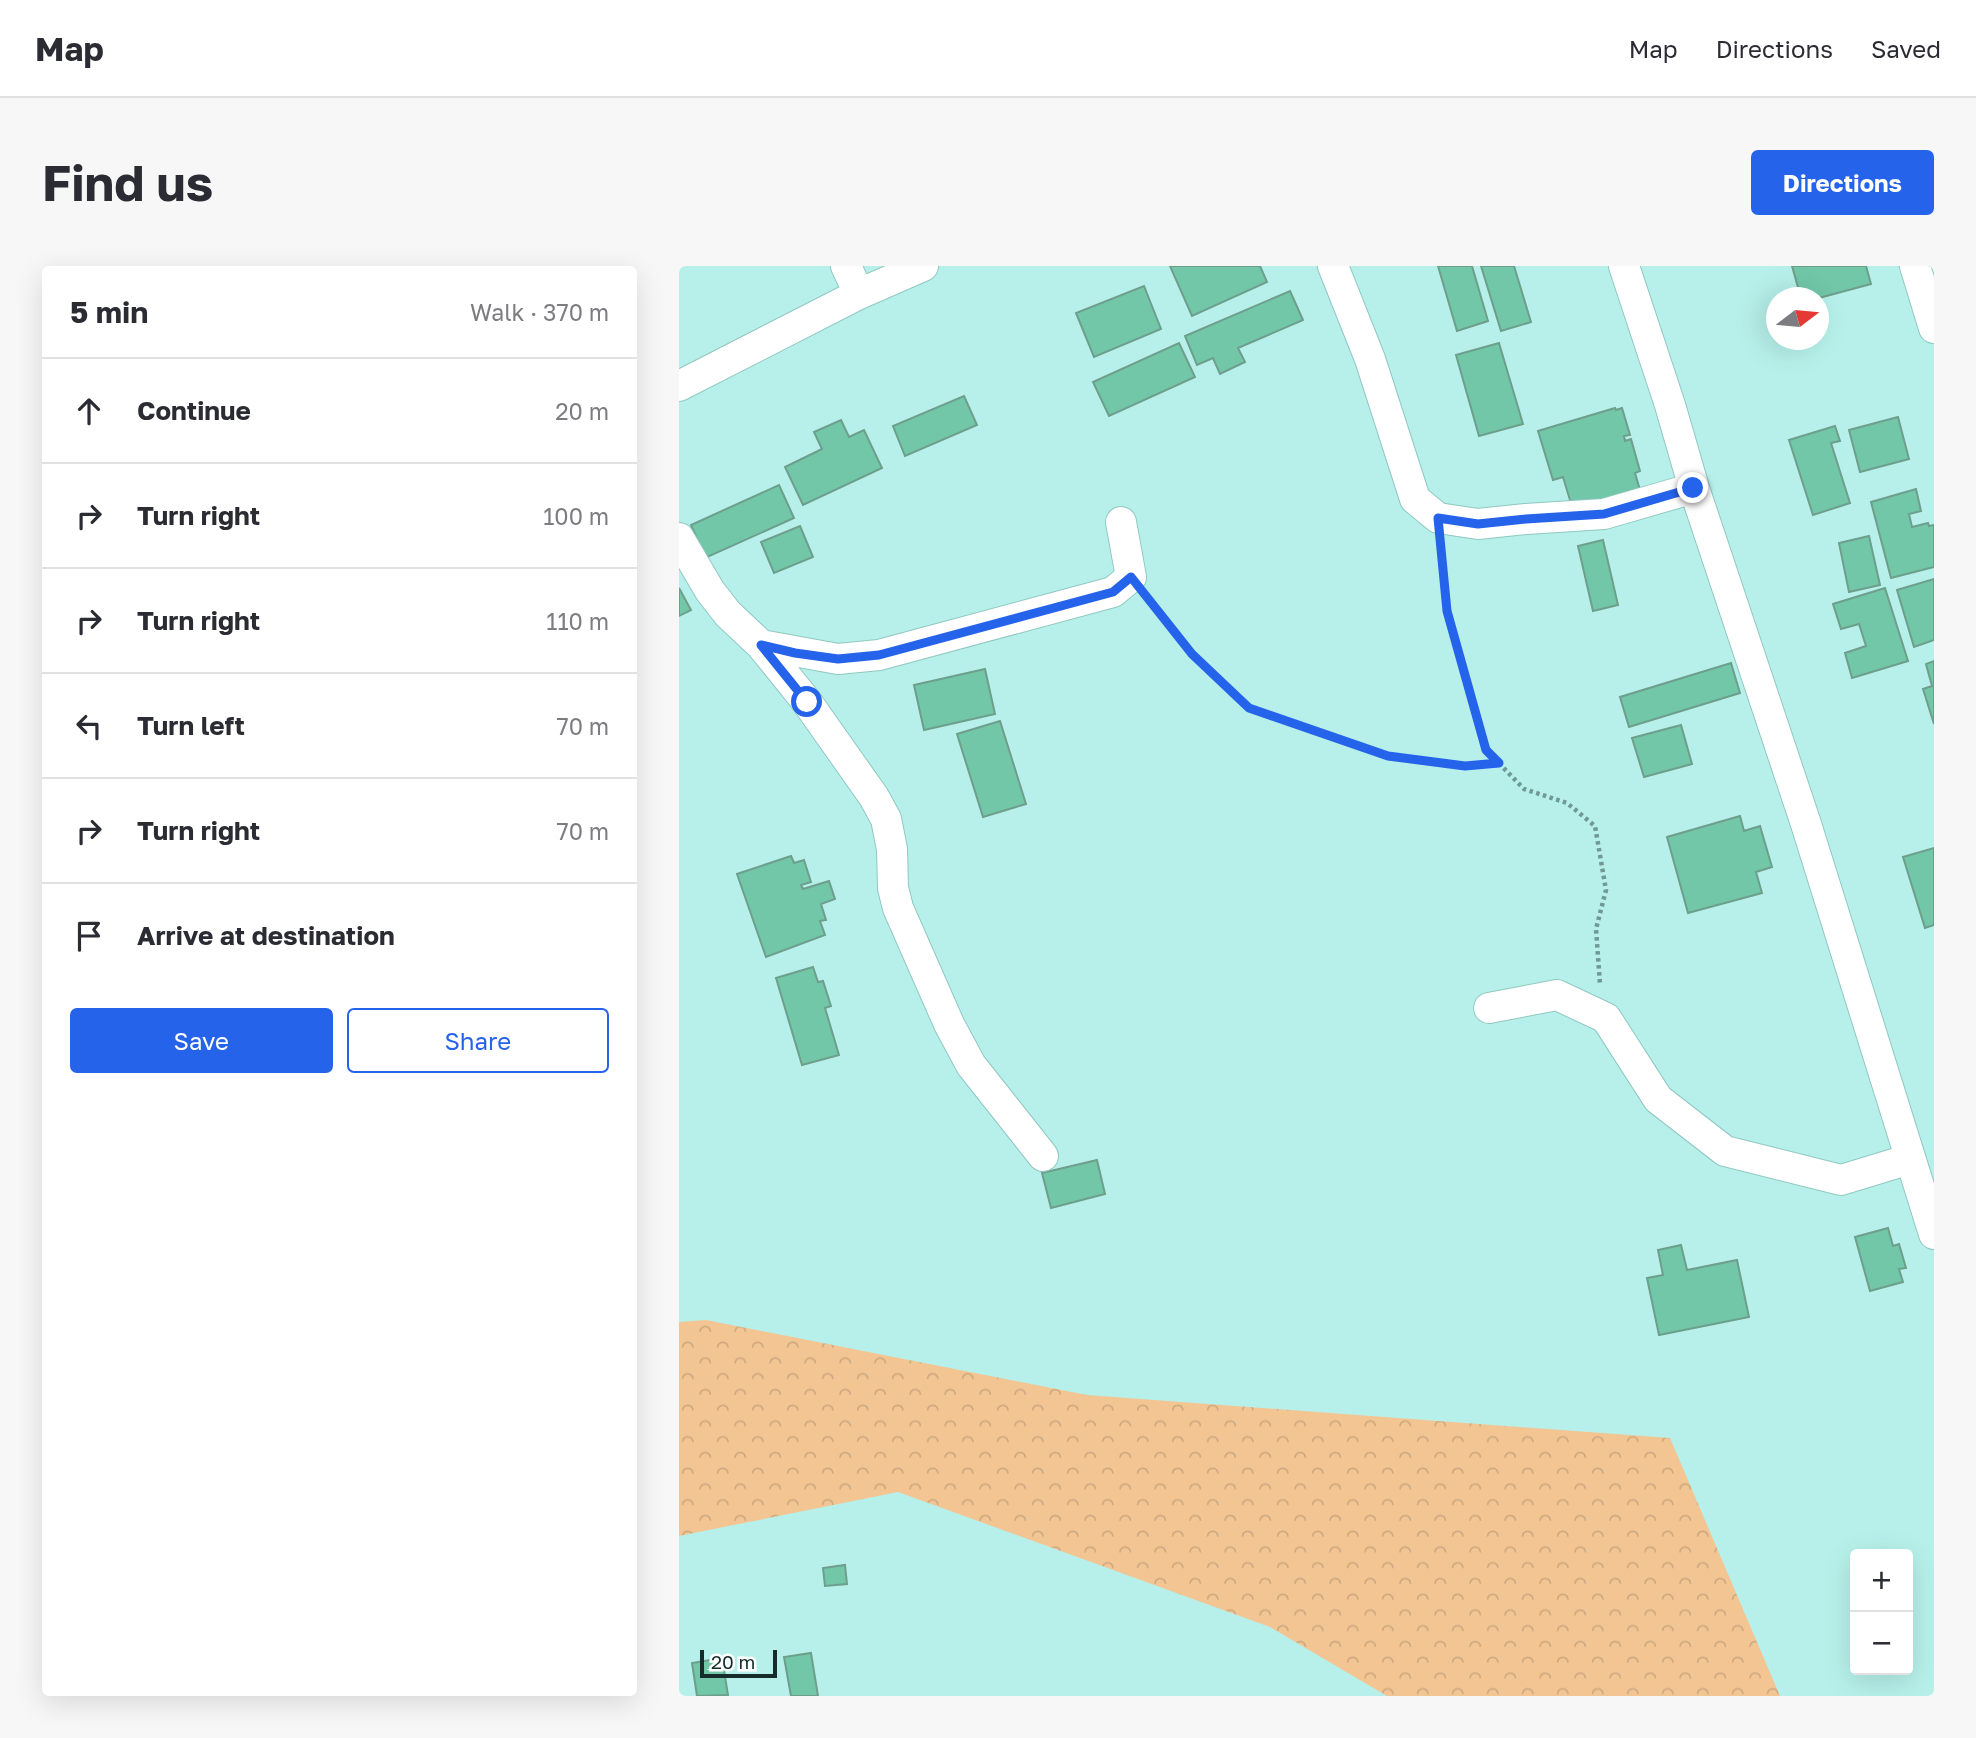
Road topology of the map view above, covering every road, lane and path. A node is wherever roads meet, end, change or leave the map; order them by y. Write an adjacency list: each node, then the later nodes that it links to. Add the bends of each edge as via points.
1 (846, 266): 6 (street)
2 (923, 266): 6 (street)
3 (1333, 266): 10 (street, via 1370,359 1415,499)
4 (1624, 266): 9 (street)
5 (1915, 266): 7 (street)
6 (859, 294): 8 (street)
7 (1934, 328)
8 (679, 386)
9 (1693, 488): 10 (street, via 1604,514 1478,524); 19 (street, via 1806,824)
10 (1438, 518): 15 (path, via 1447,611 1486,750)
11 (1121, 522): 13 (street)
12 (679, 538): 14 (street, via 710,591)
13 (1131, 577): 14 (street, via 1113,592 879,655 838,659); 15 (path, via 1192,654 1249,708 1388,756 1465,766)
14 (761, 645): 18 (street, via 874,796 886,819 898,908 949,1024 971,1065)
15 (1499, 763): 17 (path, via 1524,789 1567,803 1595,826 1606,890 1596,929 1597,971)
16 (1489, 1007): 17 (street, via 1557,995)
17 (1606, 1018): 19 (street, via 1658,1099 1725,1151 1841,1180)
18 (1043, 1156)
19 (1910, 1159): 20 (street)
20 (1934, 1234)

